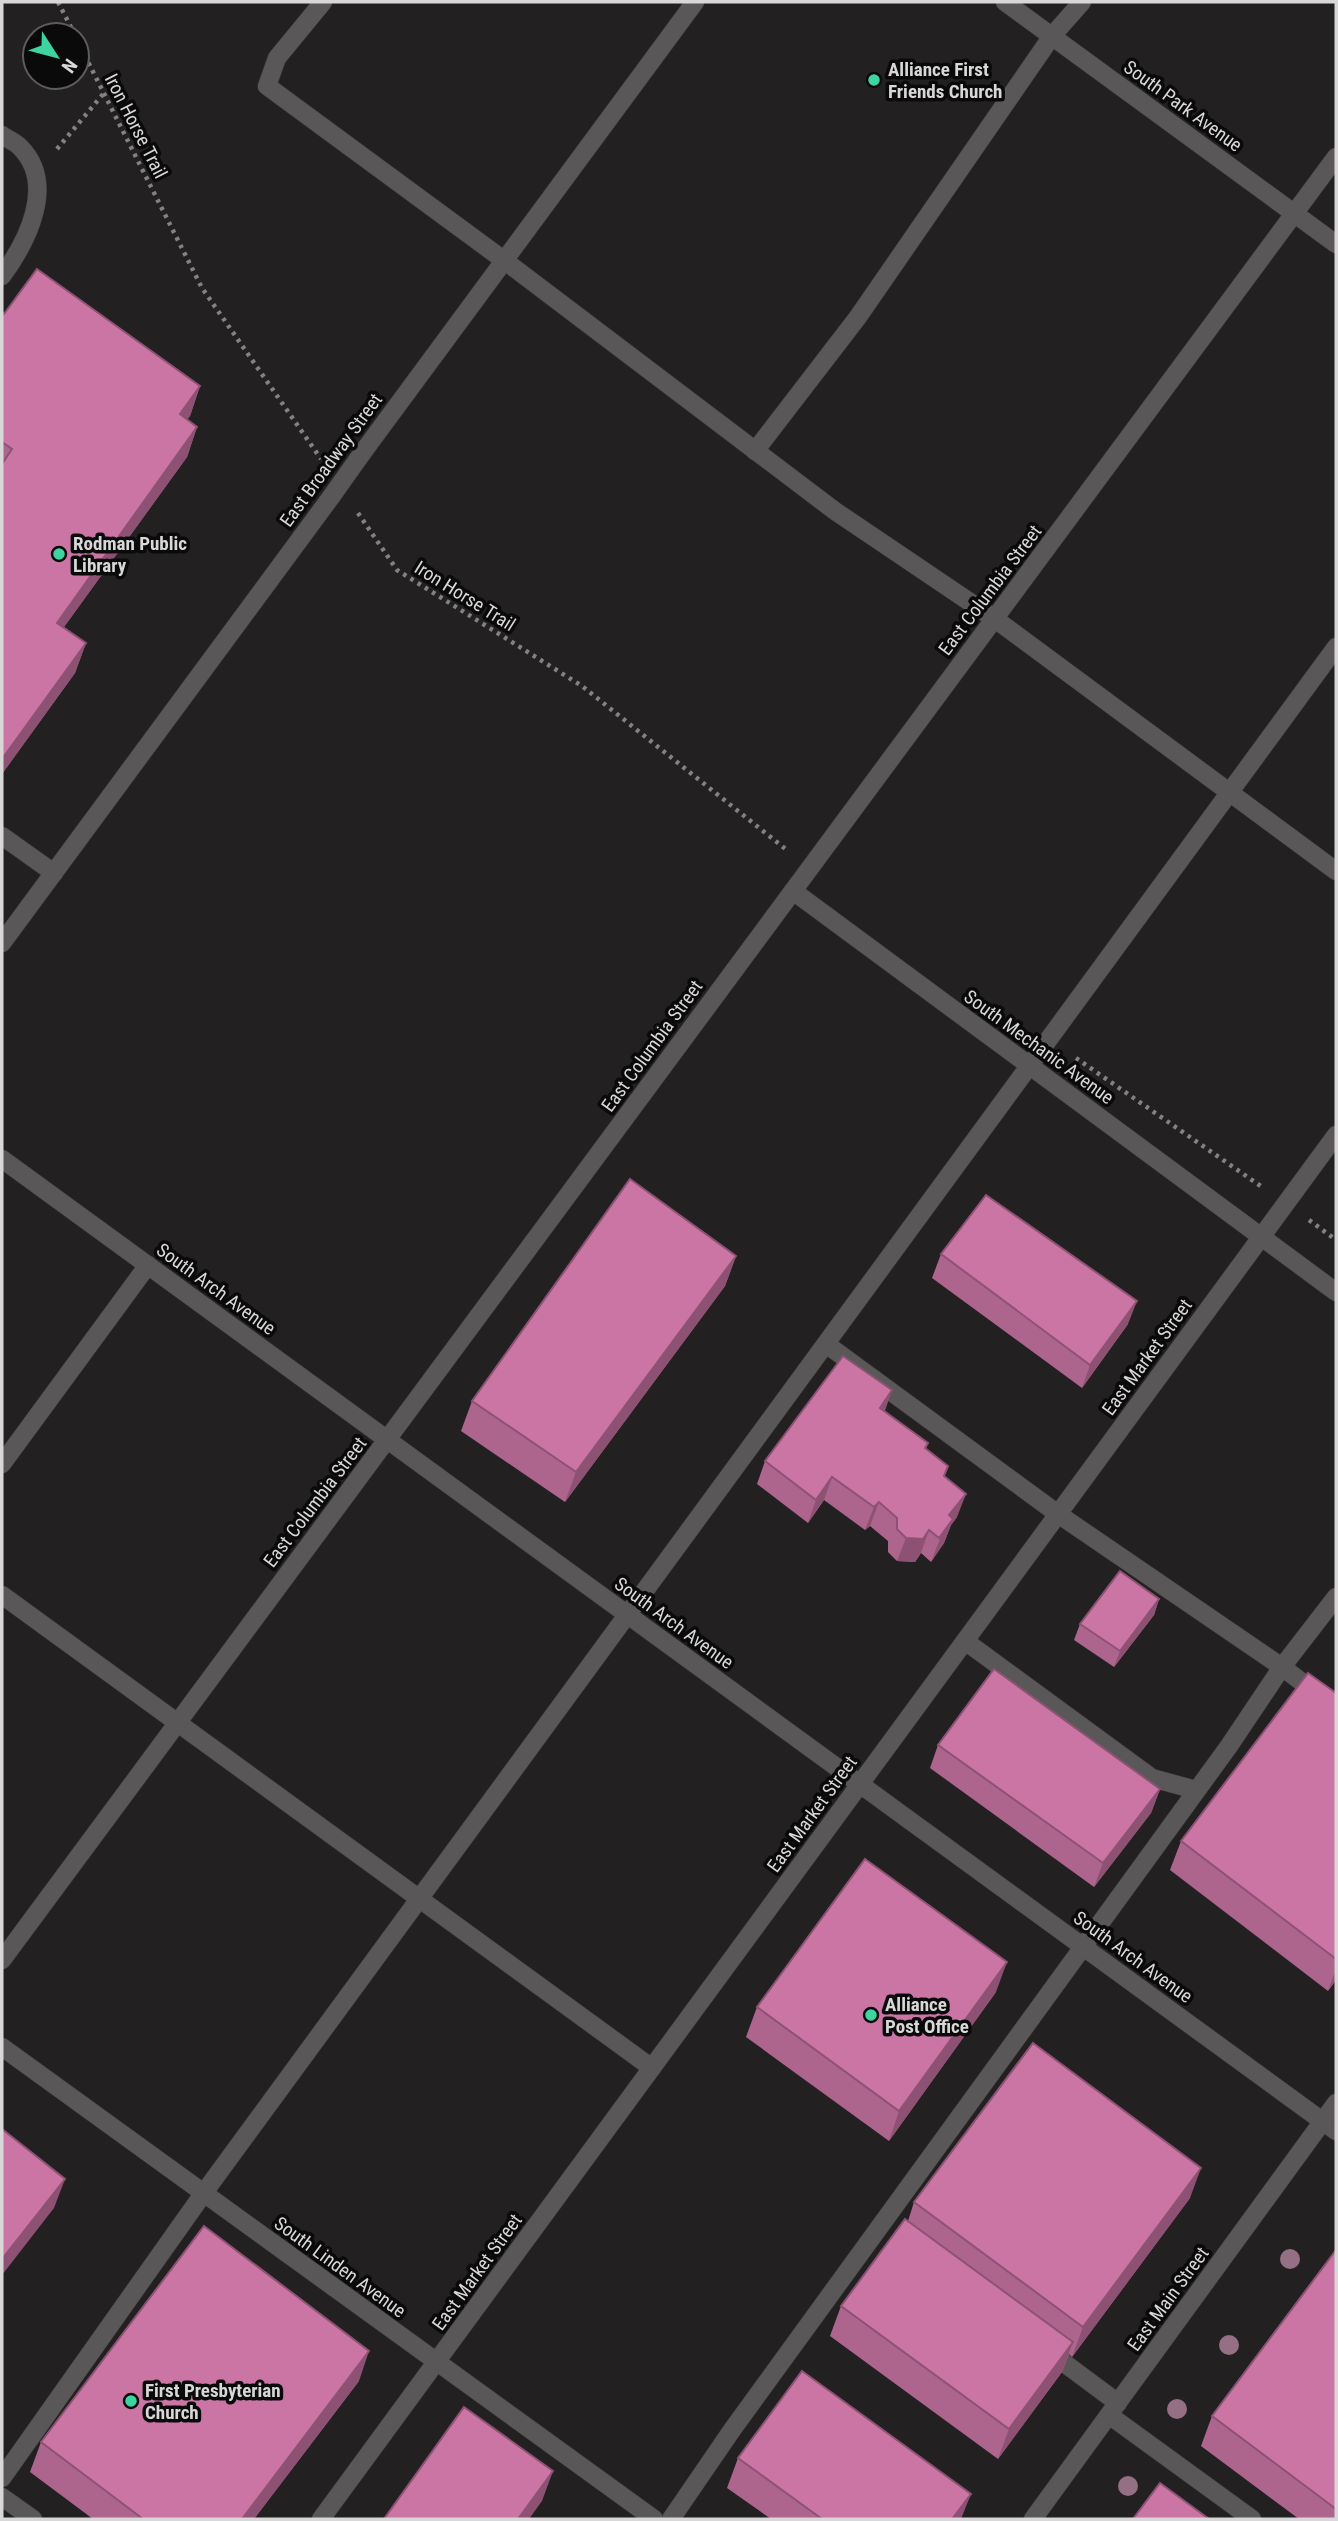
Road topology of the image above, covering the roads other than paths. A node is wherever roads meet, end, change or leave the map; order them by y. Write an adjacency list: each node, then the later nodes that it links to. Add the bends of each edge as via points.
1 (323, 2): 10 (street, via 277,58 267,86)
2 (695, 2): 10 (street, East Broadway Street)
3 (1005, 2): 5 (street, South Park Avenue)
4 (1082, 2): 5 (street)
5 (1052, 36): 8 (street, South Park Avenue); 12 (street, via 858,317)
6 (2, 135): 11 (street, via 20,147 37,173 37,201 29,228)
7 (1336, 157): 8 (street, East Columbia Street)
8 (1294, 213): 9 (street, South Park Avenue); 13 (street, East Columbia Street)
9 (1336, 244)
10 (505, 261): 12 (street); 18 (street, East Broadway Street, bridge)
11 (2, 276)
12 (755, 451): 13 (street)
13 (995, 619): 15 (street); 19 (street, East Columbia Street)
14 (1336, 647): 15 (street)
15 (1230, 792): 17 (street); 21 (street)
16 (2, 836): 18 (street)
17 (1336, 871)
18 (54, 873): 20 (street, East Broadway Street)
19 (793, 891): 21 (street, South Mechanic Avenue); 28 (street, East Columbia Street)
20 (2, 943)
21 (1029, 1066): 24 (street, South Mechanic Avenue); 27 (street)
22 (1336, 1135): 24 (street, East Market Street)
23 (2, 1159): 25 (street, South Arch Avenue)
24 (1261, 1237): 26 (street, South Mechanic Avenue); 30 (street, East Market Street)
25 (148, 1265): 28 (street, South Arch Avenue); 29 (street)
26 (1336, 1292)
27 (826, 1344): 30 (street); 33 (street)
28 (387, 1440): 33 (street, South Arch Avenue); 37 (street, East Columbia Street)
29 (2, 1464)
30 (1058, 1514): 34 (street, East Market Street); 35 (street)
31 (2, 1595): 37 (street)
32 (1336, 1597): 35 (street)
33 (628, 1615): 38 (street, South Arch Avenue); 40 (street)
34 (965, 1641): 38 (street, East Market Street); 39 (street, via 1152,1778)
35 (1282, 1667): 36 (street); 39 (street)
36 (1336, 1707)
37 (177, 1723): 40 (street); 42 (street, East Columbia Street)
38 (860, 1784): 41 (street, South Arch Avenue); 44 (street, East Market Street)
39 (1196, 1790): 41 (street)
40 (420, 1899): 44 (street); 47 (street)
41 (1084, 1948): 46 (street, South Arch Avenue); 56 (street, via 886,2231)
42 (2, 1959)
43 (2, 2047): 47 (street, South Linden Avenue)
44 (652, 2068): 49 (street, East Market Street)
45 (1336, 2103): 46 (street, East Main Street)
46 (1329, 2126): 50 (street, East Main Street)
47 (203, 2194): 49 (street, South Linden Avenue); 51 (street)
48 (1032, 2339): 50 (street)
49 (436, 2362): 54 (street, East Market Street); 55 (street, South Linden Avenue)
50 (1114, 2409): 57 (street, East Main Street); 58 (street)
51 (2, 2478)
52 (2, 2497): 53 (street)
53 (33, 2519)
54 (321, 2519)
55 (654, 2519)
56 (671, 2519)
57 (1033, 2519)
58 (1252, 2519)

